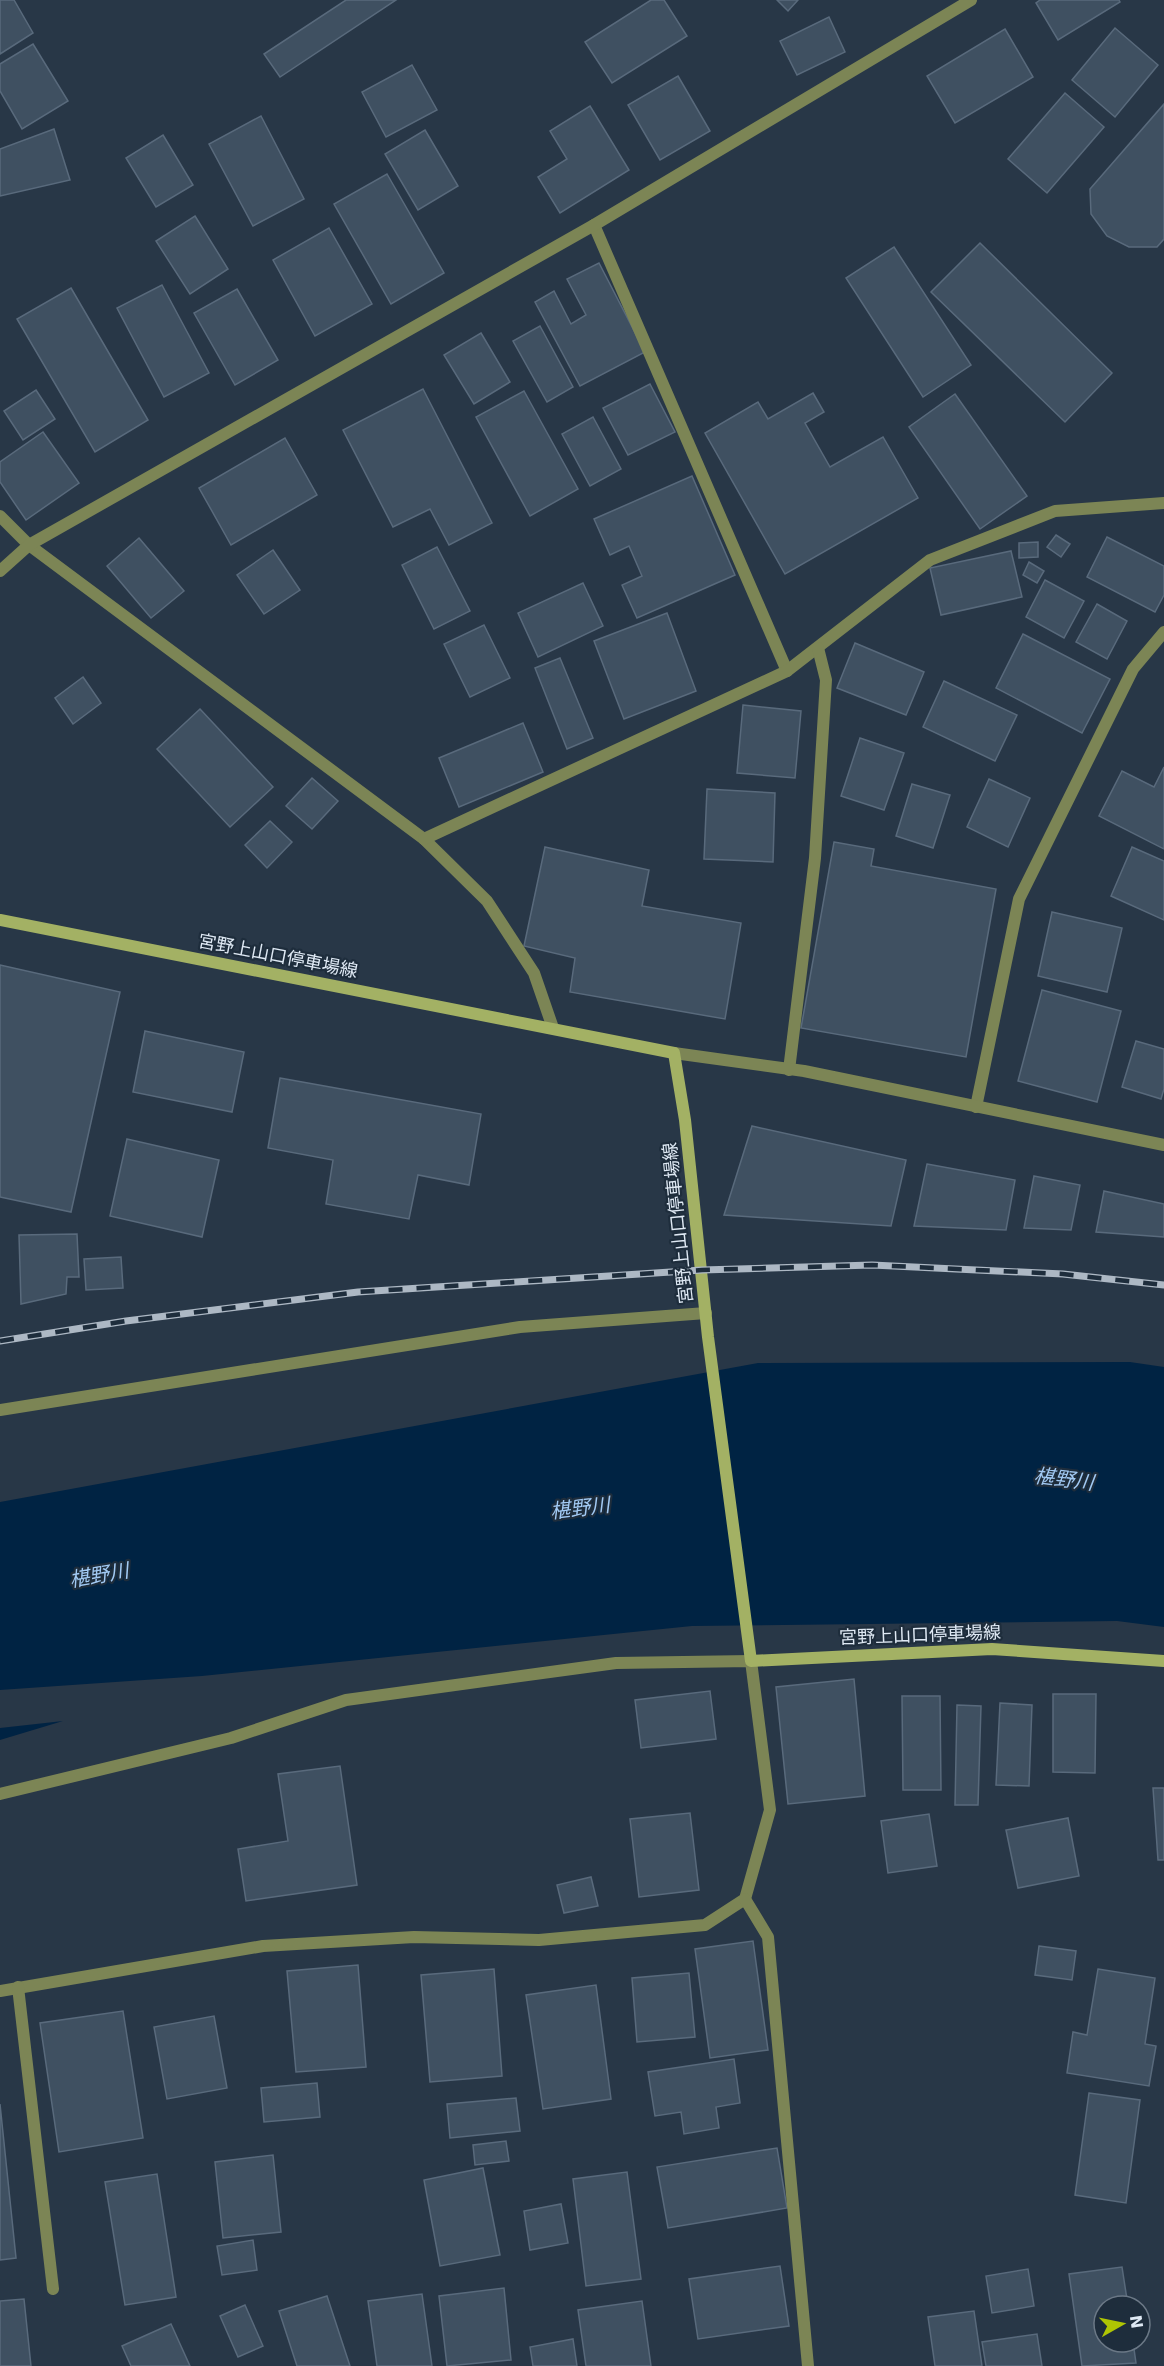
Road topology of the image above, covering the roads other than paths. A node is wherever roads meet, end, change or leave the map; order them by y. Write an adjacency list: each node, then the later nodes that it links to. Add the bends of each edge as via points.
1 (971, 0): 2 (street)
2 (594, 225): 5 (street); 9 (street)
3 (1164, 503): 8 (street, via 1055,511 930,560)
4 (0, 516): 5 (street)
5 (29, 545): 6 (street); 10 (street)
6 (0, 571)
7 (1164, 632): 15 (street, via 1133,669 1019,900)
8 (818, 648): 9 (street); 14 (street, via 826,680 815,858)
9 (787, 670): 10 (street)
10 (424, 839): 12 (street, via 487,901 534,973)
11 (0, 920): 12 (main road, 宮野上山口停車場線)
12 (553, 1028): 13 (main road, 宮野上山口停車場線)
13 (674, 1053): 14 (street); 17 (main road, 宮野上山口停車場線)
14 (789, 1070): 15 (street)
15 (976, 1107): 16 (street)
16 (1164, 1145)
17 (706, 1313): 18 (street, via 520,1327); 19 (main road, 宮野上山口停車場線)
18 (0, 1410)
19 (751, 1661): 20 (main road, 宮野上山口停車場線, via 992,1649); 21 (street, via 616,1663 346,1700 231,1738); 22 (street, via 770,1810)
20 (1164, 1661)
21 (0, 1794)
22 (745, 1899): 23 (street, via 705,1925 539,1940 414,1937 263,1946); 26 (street, via 768,1936)
23 (18, 1987): 24 (street); 25 (street)
24 (0, 1991)
25 (53, 2289)
26 (808, 2366)

